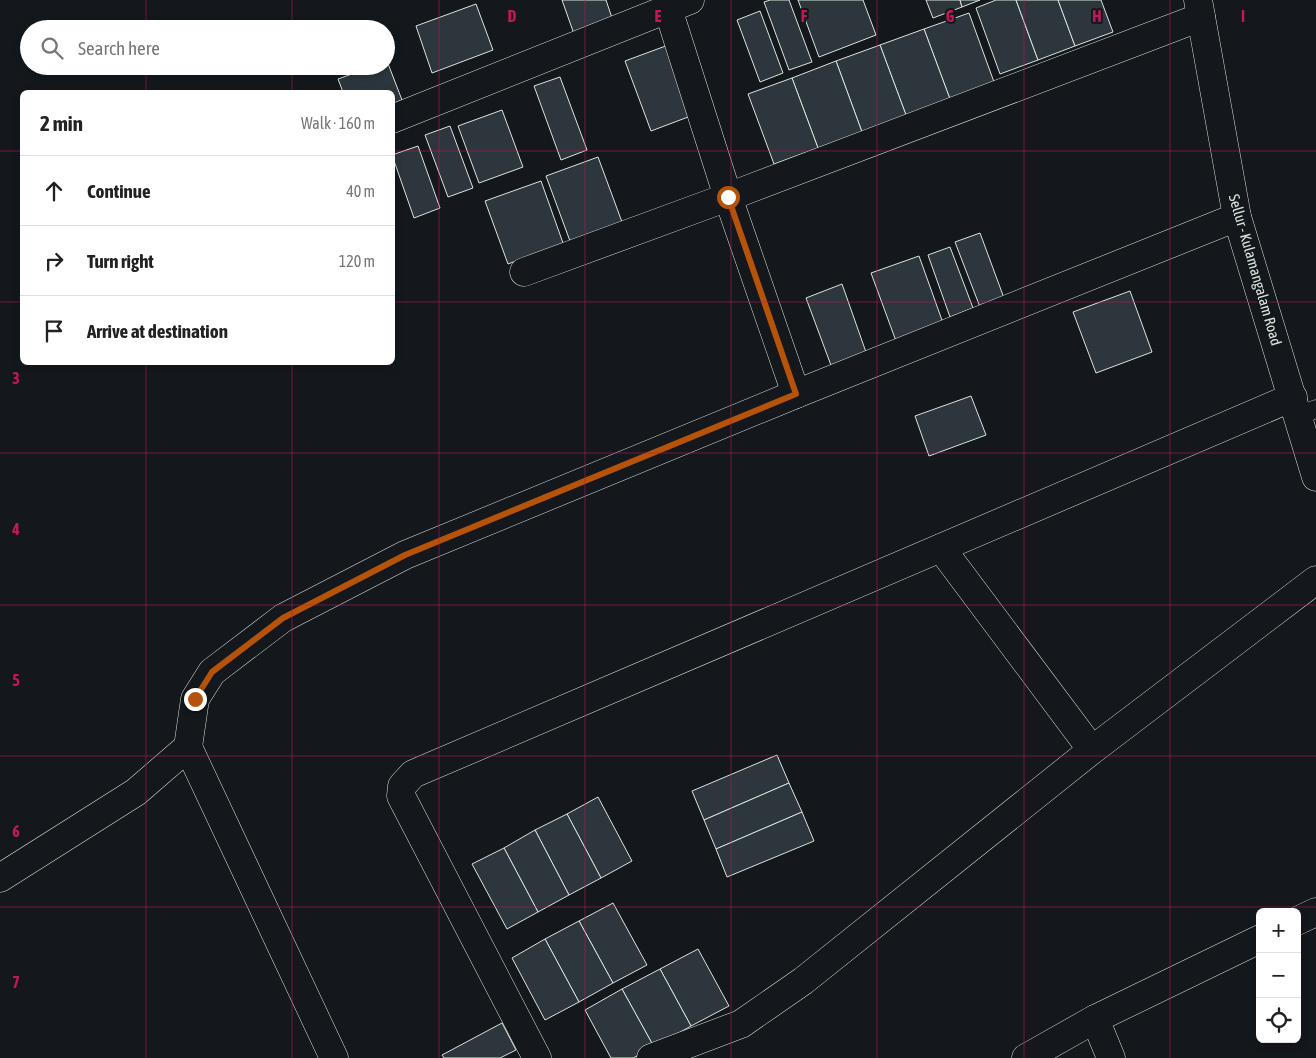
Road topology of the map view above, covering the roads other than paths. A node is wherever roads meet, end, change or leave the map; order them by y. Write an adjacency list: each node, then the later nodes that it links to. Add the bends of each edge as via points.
1 (679, 5): 3 (street); 4 (street)
2 (1200, 9): 4 (street); 5 (street, Sellur - Kulamangalam Road)
3 (395, 118)
4 (728, 197): 6 (street); 7 (street)
5 (1237, 217): 7 (street); 8 (street, Sellur - Kulamangalam Road)
6 (524, 272)
7 (796, 394): 12 (street, via 405,555 283,618 212,672 195,699)
8 (1302, 408): 9 (street, Sellur - Kulamangalam Road); 10 (street)
9 (1316, 477)
10 (941, 548): 13 (street); 20 (street, via 413,774 402,786 401,796)
11 (1316, 580): 13 (street)
12 (188, 747): 14 (street, via 136,792); 19 (street)
13 (1092, 750): 21 (street, via 771,1005 741,1024)
14 (0, 878)
15 (1316, 912): 16 (street)
16 (1301, 919)
17 (1256, 941): 18 (street)
18 (1096, 1018): 22 (street); 23 (street)
19 (334, 1058)
20 (537, 1058)
21 (651, 1058)
22 (1026, 1058)
23 (1111, 1058)

